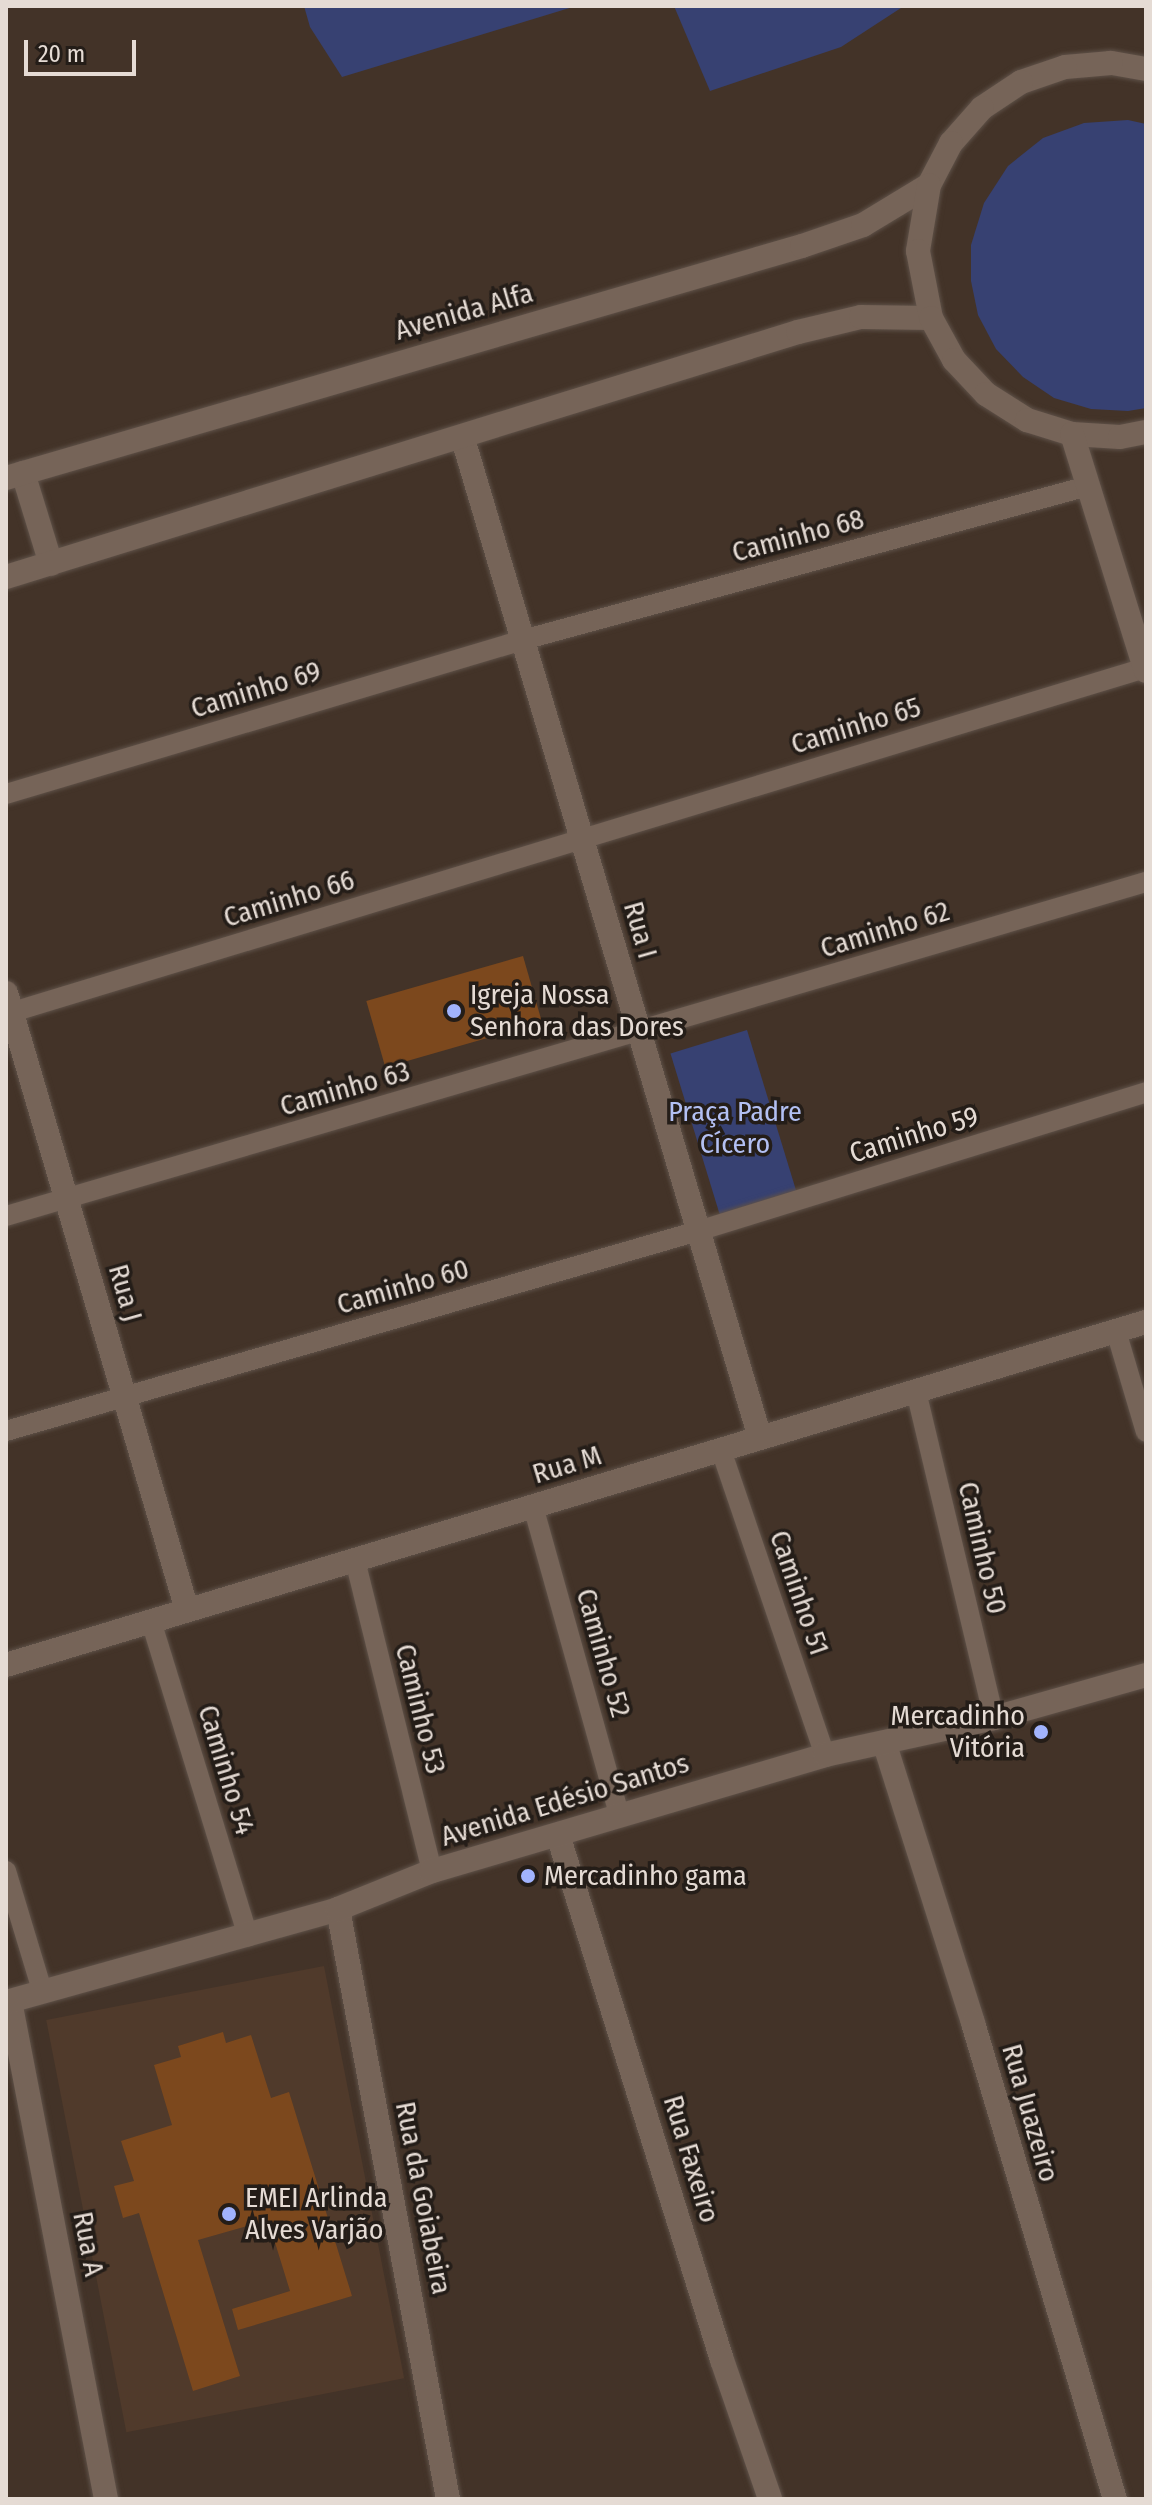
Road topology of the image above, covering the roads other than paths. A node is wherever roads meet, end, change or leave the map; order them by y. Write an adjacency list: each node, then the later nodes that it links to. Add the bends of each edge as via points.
1 (1146, 69): 2 (street, via 1111,63 1065,67 1021,82 982,108 951,143)
2 (929, 185): 3 (street, via 918,251); 7 (street, Avenida Alfa, via 863,225 802,246)
3 (931, 318): 5 (street, via 954,360 986,394 1027,420); 6 (street, via 861,317 798,332)
4 (1146, 432): 5 (street, via 1120,437)
5 (1072, 434): 8 (street)
6 (463, 439): 9 (street); 11 (street, Rua I)
7 (15, 475): 9 (street)
8 (1088, 486): 11 (lane, Caminho 68); 12 (street)
9 (51, 564): 10 (street)
10 (6, 577)
11 (523, 640): 13 (lane, Caminho 69); 14 (street, Rua I)
12 (1146, 669): 14 (lane, Caminho 65)
13 (6, 794)
14 (582, 839): 16 (lane, Caminho 66); 17 (street, Rua I)
15 (1146, 882): 17 (lane, Caminho 62)
16 (8, 1007): 19 (street, Rua J)
17 (639, 1032): 19 (lane, Caminho 63); 21 (street, Rua I)
18 (1146, 1092): 21 (lane, Caminho 59)
19 (66, 1199): 20 (lane, Caminho 63); 25 (street, Rua J)
20 (6, 1216)
21 (698, 1231): 25 (lane, Caminho 60); 28 (street, Rua I)
22 (1146, 1322): 23 (street, Rua M)
23 (1116, 1331): 24 (street, Rua M); 27 (lane)
24 (916, 1391): 28 (street, Rua M); 36 (lane, Caminho 50)
25 (124, 1396): 26 (lane, Caminho 60); 32 (street, Rua J)
26 (6, 1431)
27 (1146, 1432)
28 (760, 1438): 29 (street, Rua M)
29 (721, 1450): 30 (street, Rua M); 38 (lane, Caminho 51)
30 (533, 1506): 31 (street, Rua M); 39 (lane, Caminho 52)
31 (355, 1560): 32 (street, Rua M); 42 (lane, Caminho 53)
32 (187, 1610): 33 (street, Rua M)
33 (151, 1621): 34 (street, Rua M); 44 (lane, Caminho 54)
34 (6, 1665)
35 (1146, 1675): 36 (street, Avenida Edésio Santos)
36 (994, 1718): 37 (street, Avenida Edésio Santos)
37 (885, 1745): 38 (street, Avenida Edésio Santos); 50 (street, Rua Juazeiro)
38 (825, 1755): 39 (street, Avenida Edésio Santos)
39 (619, 1815): 40 (street, Avenida Edésio Santos)
40 (558, 1835): 42 (street, Avenida Edésio Santos); 49 (street, Rua Faxeiro)
41 (6, 1871): 45 (lane)
42 (432, 1871): 43 (street, Avenida Edésio Santos)
43 (338, 1909): 44 (street, Avenida Edésio Santos); 48 (street, Rua da Goiabeira)
44 (248, 1936): 45 (street, Avenida Edésio Santos)
45 (42, 1990): 46 (street, Avenida Edésio Santos)
46 (8, 2001): 47 (street, Rua A)
47 (106, 2499)
48 (448, 2499)
49 (770, 2499)
50 (1115, 2499)

